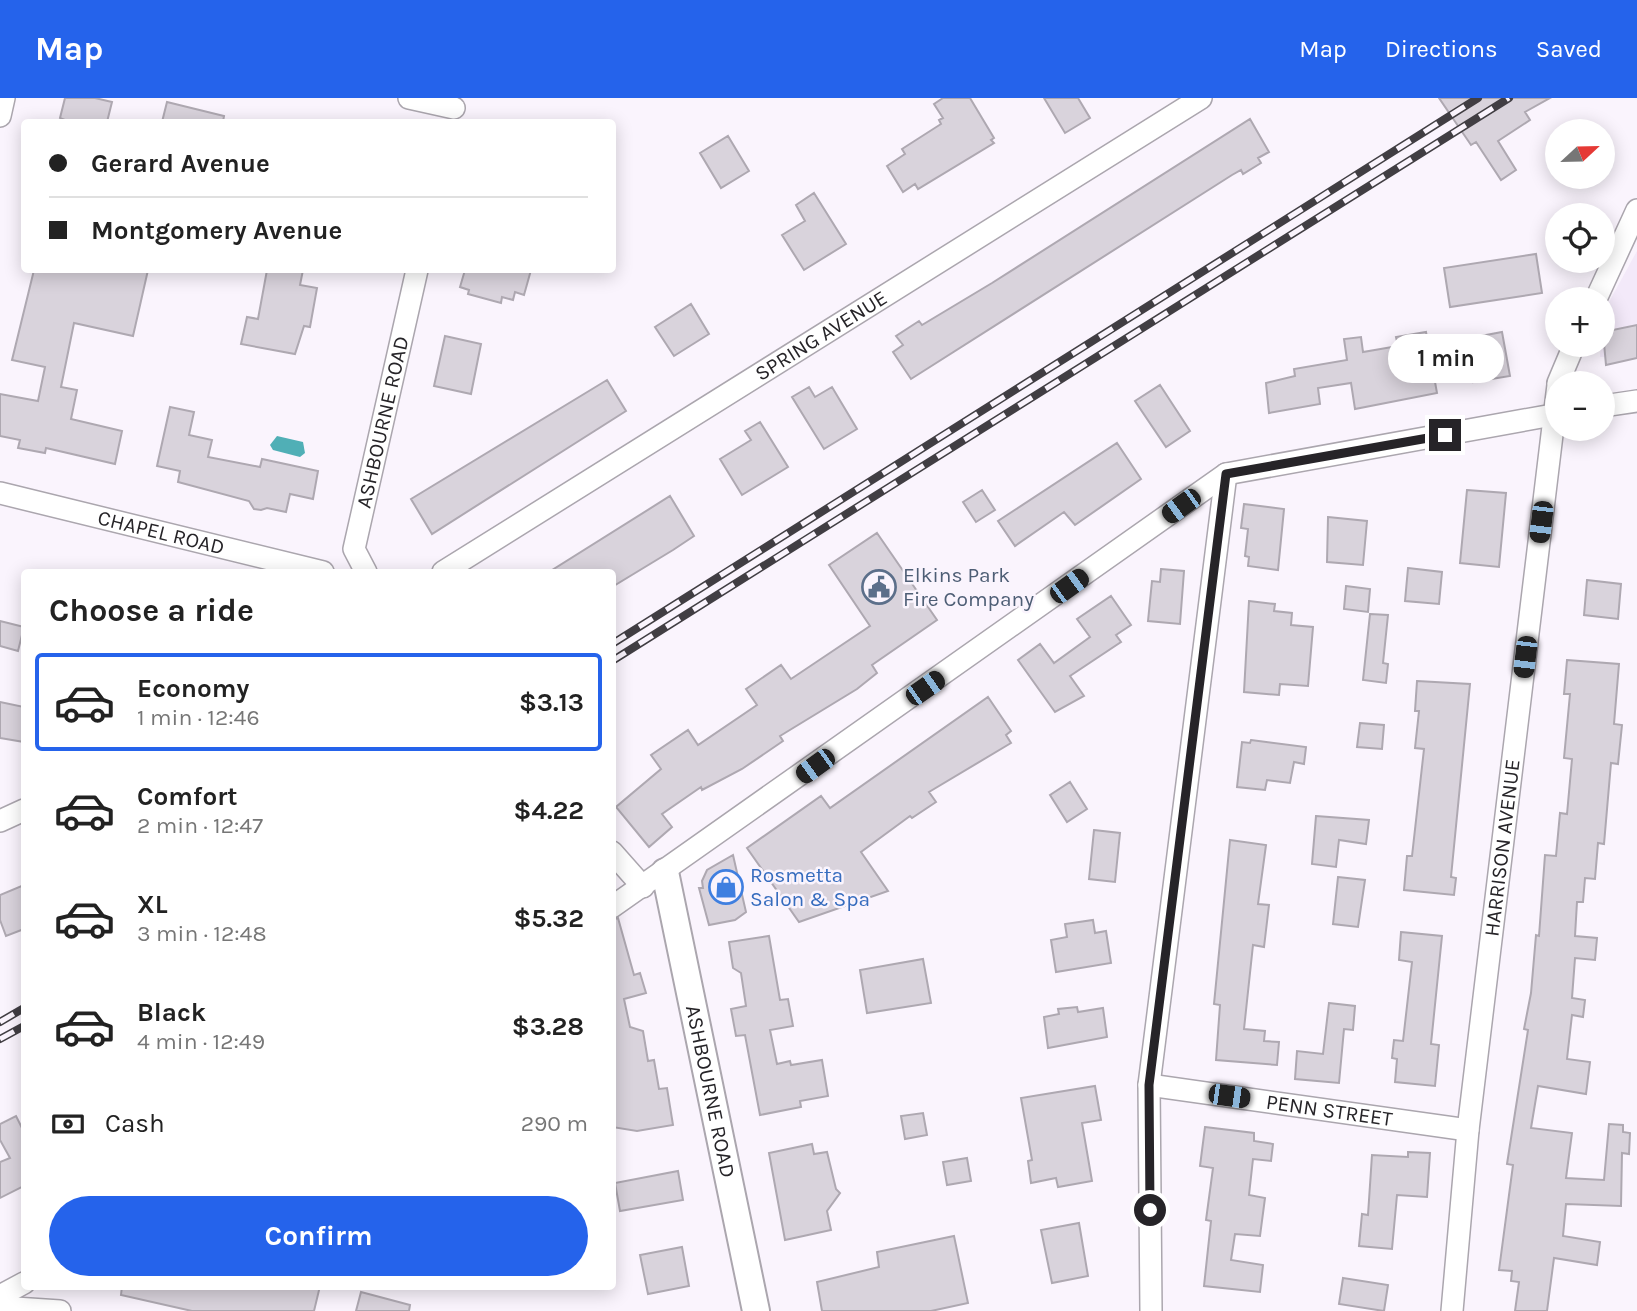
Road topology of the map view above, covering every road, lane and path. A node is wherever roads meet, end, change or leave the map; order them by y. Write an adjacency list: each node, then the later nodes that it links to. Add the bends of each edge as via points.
1 (4, 98): 5 (street)
2 (409, 98): 4 (street)
3 (1201, 98): 17 (street, SPRING AVENUE)
4 (453, 110)
5 (0, 116)
6 (1637, 210): 8 (street)
7 (416, 273): 16 (street, ASHBOURNE ROAD, via 354,550)
8 (1601, 287)
9 (1637, 401): 10 (street)
10 (1615, 405)
11 (1545, 417): 13 (street)
12 (1553, 441): 23 (street, HARRISON AVENUE)
13 (1226, 474): 19 (street); 22 (street)
14 (0, 493): 15 (street, CHAPEL ROAD)
15 (311, 569)
16 (364, 569)
17 (448, 569)
18 (616, 857): 20 (street)
19 (665, 872): 20 (street); 28 (street, ASHBOURNE ROAD)
20 (643, 887): 21 (street)
21 (616, 904)
22 (1149, 1085): 23 (street, PENN STREET); 29 (street)
23 (1468, 1129): 30 (street, HARRISON AVENUE)
24 (21, 1285): 25 (street)
25 (0, 1296)
26 (0, 1307): 27 (street)
27 (60, 1311)
28 (756, 1311)
29 (1151, 1311)
30 (1452, 1311)

